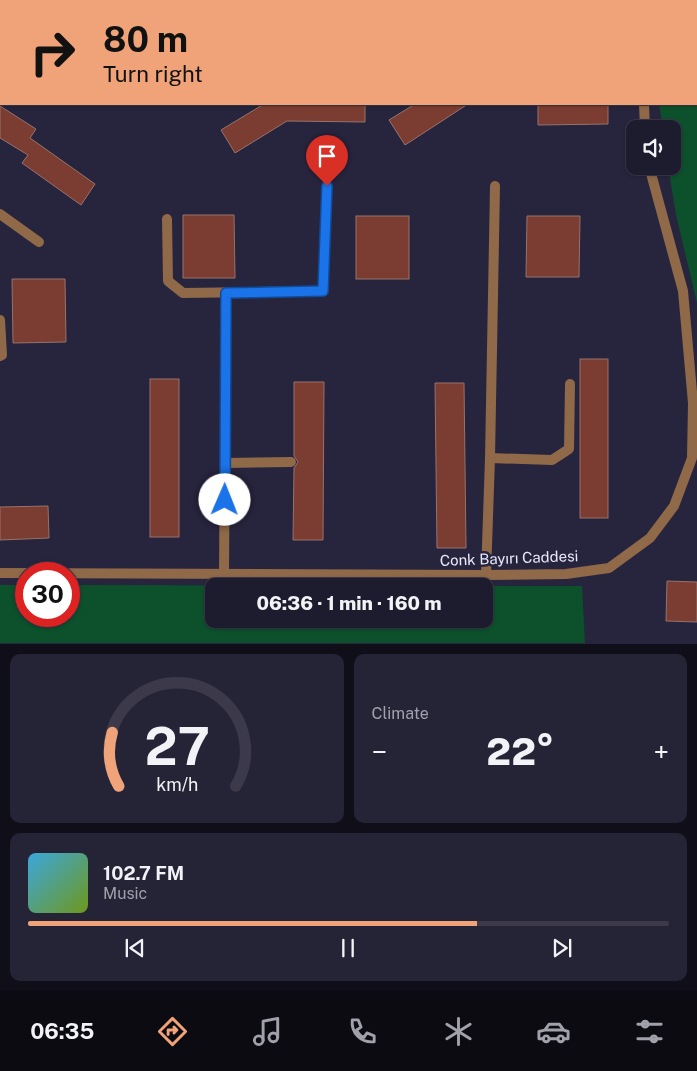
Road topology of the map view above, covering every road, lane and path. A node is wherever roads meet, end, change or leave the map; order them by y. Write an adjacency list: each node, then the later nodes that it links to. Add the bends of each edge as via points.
1 (644, 105): 2 (street)
2 (645, 120)
3 (651, 175): 18 (street, Conk Bayırı Caddesi, via 683,291 693,403 692,458 674,506 650,538 609,568 566,574)
4 (327, 186): 9 (street, via 323,291)
5 (495, 186): 13 (street)
6 (0, 214): 8 (street)
7 (167, 219): 9 (street, via 168,281 183,293)
8 (39, 242)
9 (226, 293): 15 (street)
10 (0, 320): 11 (street)
11 (0, 356)
12 (570, 384): 13 (street, via 569,449 552,460)
13 (490, 458): 18 (street)
14 (291, 462): 15 (street)
15 (226, 463): 17 (street)
16 (0, 573): 17 (street, Conk Bayırı Caddesi)
17 (224, 575): 18 (street, Conk Bayırı Caddesi)
18 (486, 575)

